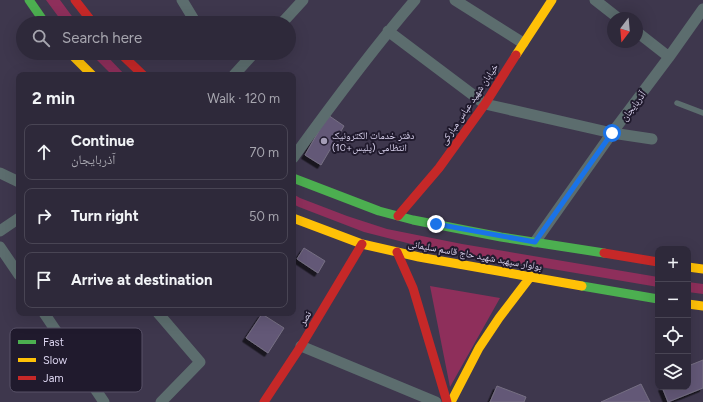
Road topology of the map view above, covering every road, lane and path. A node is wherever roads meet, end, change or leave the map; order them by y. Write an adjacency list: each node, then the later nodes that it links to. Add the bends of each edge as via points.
1 (29, 0): 11 (main road)
2 (75, 0): 12 (main road)
3 (182, 0): 13 (street)
4 (303, 0): 14 (street)
5 (415, 0): 15 (street)
6 (455, 0): 17 (street)
7 (552, 0): 17 (main road, خیابان شهید عباس مبارکی)
8 (594, 0): 10 (street)
9 (703, 9): 18 (street, آذربایجان)
10 (610, 12)
11 (40, 16)
12 (88, 16)
13 (192, 16)
14 (288, 16)
15 (388, 31): 26 (street); 30 (street)
16 (643, 37): 18 (street)
17 (523, 43): 26 (main road, خیابان شهید عباس مبارکی)
18 (669, 57): 28 (street, آذربایجان)
19 (77, 60): 22 (main road)
20 (127, 60): 23 (main road)
21 (248, 60): 24 (street)
22 (89, 72)
23 (140, 72)
24 (237, 72)
25 (676, 103): 27 (lane)
26 (485, 104): 28 (street); 34 (main road, خیابان شهید عباس مبارکی, via 439,168)
27 (703, 113)
28 (612, 133): 29 (street); 38 (street, آذربایجان)
29 (652, 139)
30 (296, 154)
31 (0, 174): 33 (street)
32 (296, 179): 34 (main road)
33 (16, 181)
34 (398, 216): 38 (main road)
35 (296, 219): 39 (main road, بولوار سپهبد شهید حاج قاسم سلیمانی)
36 (16, 220): 37 (street)
37 (0, 231)
38 (535, 242): 42 (main road)
39 (362, 244): 41 (main road, بولوار سپهبد شهید حاج قاسم سلیمانی); 53 (main road, نصر)
40 (0, 247): 45 (street)
41 (397, 252): 46 (main road, بولوار سپهبد شهید حاج قاسم سلیمانی); 59 (main road, via 413,288)
42 (655, 262)
43 (691, 267): 44 (main road)
44 (703, 269)
45 (16, 271)
46 (531, 276): 47 (main road, بولوار سپهبد شهید حاج قاسم سلیمانی); 60 (main road, via 479,348)
47 (655, 297)
48 (691, 304): 49 (main road)
49 (703, 306)
50 (46, 316): 52 (street)
51 (161, 316): 56 (street, via 200,362)
52 (54, 328)
53 (301, 346): 57 (main road, نصر); 58 (street)
54 (97, 392): 55 (street)
55 (104, 402)
56 (161, 402)
57 (264, 402)
58 (436, 402)
59 (447, 402)
60 (451, 402)

